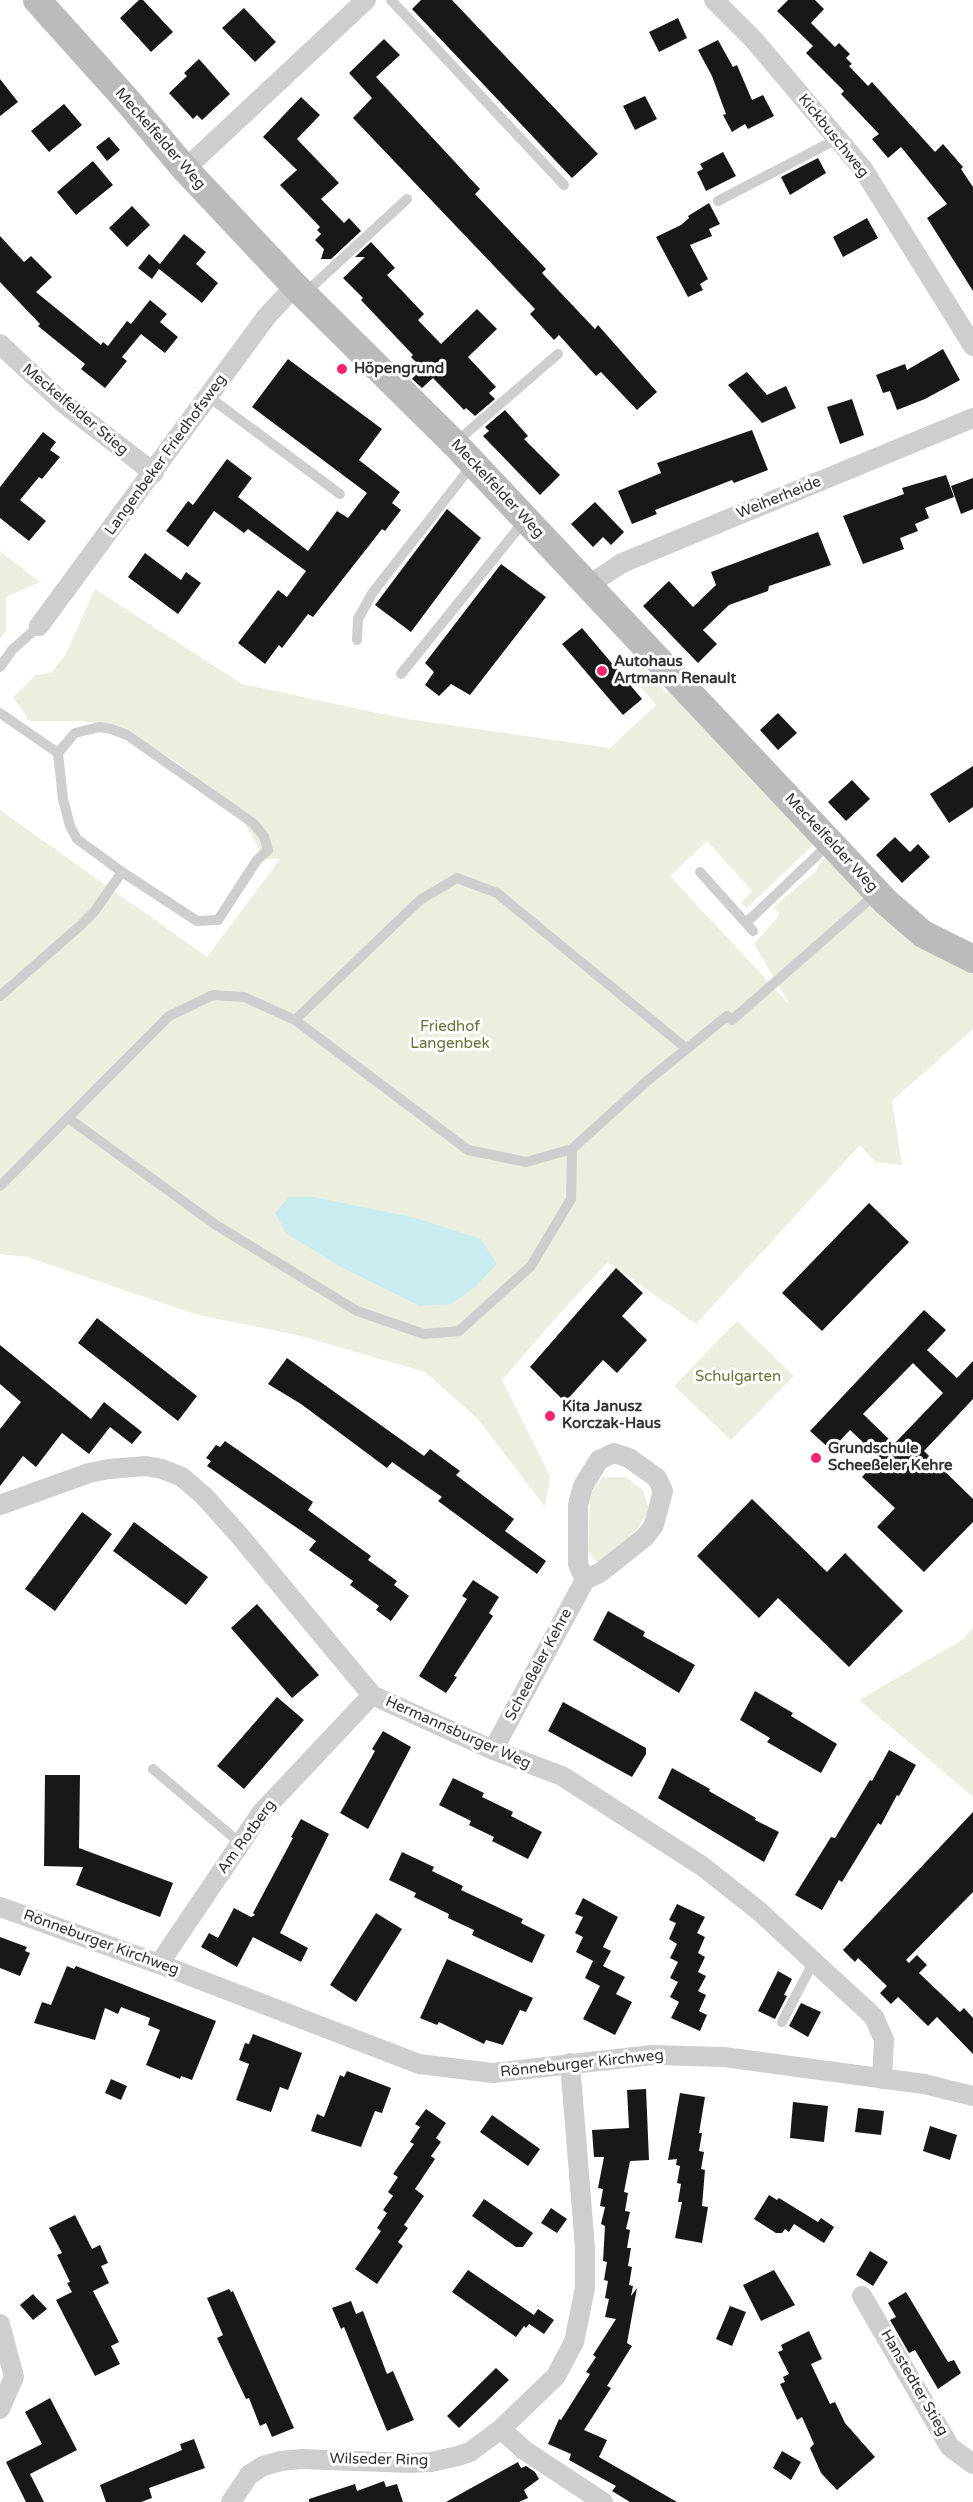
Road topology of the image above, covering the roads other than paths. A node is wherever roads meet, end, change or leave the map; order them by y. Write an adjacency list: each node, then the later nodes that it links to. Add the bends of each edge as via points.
1 (37, 0): 6 (main road, Meckelfelder Weg)
2 (366, 0): 6 (street)
3 (391, 0): 7 (lane)
4 (714, 0): 5 (street, Kickbuschweg, via 754,40)
5 (837, 139): 9 (lane); 12 (street, Kickbuschweg, via 863,169)
6 (185, 169): 10 (main road, Meckelfelder Weg)
7 (564, 185)
8 (407, 199): 10 (lane)
9 (718, 201)
10 (299, 290): 14 (street, Langenbeker Friedhofsweg, via 267,316); 16 (main road, Meckelfelder Weg)
11 (0, 344): 17 (street, Meckelfelder Stieg, via 62,402)
12 (973, 346)
13 (558, 354): 16 (lane)
14 (209, 397): 17 (street, Langenbeker Friedhofsweg); 18 (lane)
15 (973, 418): 20 (street, Weiherheide, via 622,563)
16 (464, 453): 19 (main road, Meckelfelder Weg); 22 (lane, via 373,592 358,619)
17 (154, 472): 21 (street, Langenbeker Friedhofsweg)
18 (340, 494)
19 (525, 519): 20 (main road, Meckelfelder Weg); 24 (lane)
20 (588, 585): 27 (main road, Meckelfelder Weg)
21 (39, 626): 23 (lane)
22 (357, 640)
23 (0, 666)
24 (401, 674)
25 (2, 718): 26 (lane)
26 (58, 753): 28 (lane, via 70,826 77,839); 28 (lane, via 67,740 86,729 105,728 127,735 245,815 264,836 268,850 257,860 218,920 207,922 197,921)
27 (831, 843): 29 (lane, via 751,926); 30 (main road, Meckelfelder Weg)
28 (122, 872): 32 (lane, via 81,925)
29 (700, 872)
30 (878, 893): 31 (main road, Meckelfelder Weg, via 923,934); 34 (lane, via 732,1020 727,1016)
31 (973, 959)
32 (0, 996)
33 (295, 1020): 34 (lane, via 420,900 457,878 497,893); 35 (lane, via 244,997 213,995 169,1016); 36 (lane, via 468,1150 526,1162)
34 (687, 1049): 36 (lane)
35 (68, 1118): 36 (lane, via 216,1225 347,1305 424,1334 459,1331 531,1266 571,1199); 37 (lane)
36 (572, 1149)
37 (0, 1186)
38 (0, 1505): 40 (street, Hermannsburger Weg, via 109,1469 146,1466 182,1477 239,1535)
39 (585, 1580): 39 (street, via 602,1572 645,1537 660,1509 663,1491 657,1478 629,1458 614,1453 599,1461 583,1486 578,1506 578,1564); 41 (street, Scheeßeler Kehre)
40 (372, 1695): 41 (street, Hermannsburger Weg); 43 (street, Am Rotberg, via 261,1813)
41 (493, 1750): 45 (street, Hermannsburger Weg, via 562,1776 667,1842 730,1887)
42 (153, 1769): 43 (lane)
43 (240, 1843): 46 (street, Am Rotberg)
44 (0, 1907): 46 (street, Rönneburger Kirchweg)
45 (814, 1961): 47 (lane); 49 (street, Hermannsburger Weg, via 879,2024 884,2040)
46 (159, 1964): 48 (street, Rönneburger Kirchweg, via 420,2064 492,2073)
47 (782, 2022)
48 (570, 2063): 49 (street, Rönneburger Kirchweg, via 652,2055 724,2057); 54 (street, Wilseder Ring, via 585,2248 581,2319 556,2376)
49 (882, 2079): 50 (street, Rönneburger Kirchweg)
50 (973, 2096)
51 (862, 2296): 55 (street, Hanstedter Stieg, via 950,2447)
52 (0, 2324): 53 (street, via 14,2378)
53 (0, 2409)
54 (501, 2429): 56 (street, Wilseder Ring, via 470,2451 431,2462 301,2458 272,2463 249,2475); 57 (street, via 525,2450)
55 (973, 2464)
56 (231, 2502)
57 (603, 2502)

